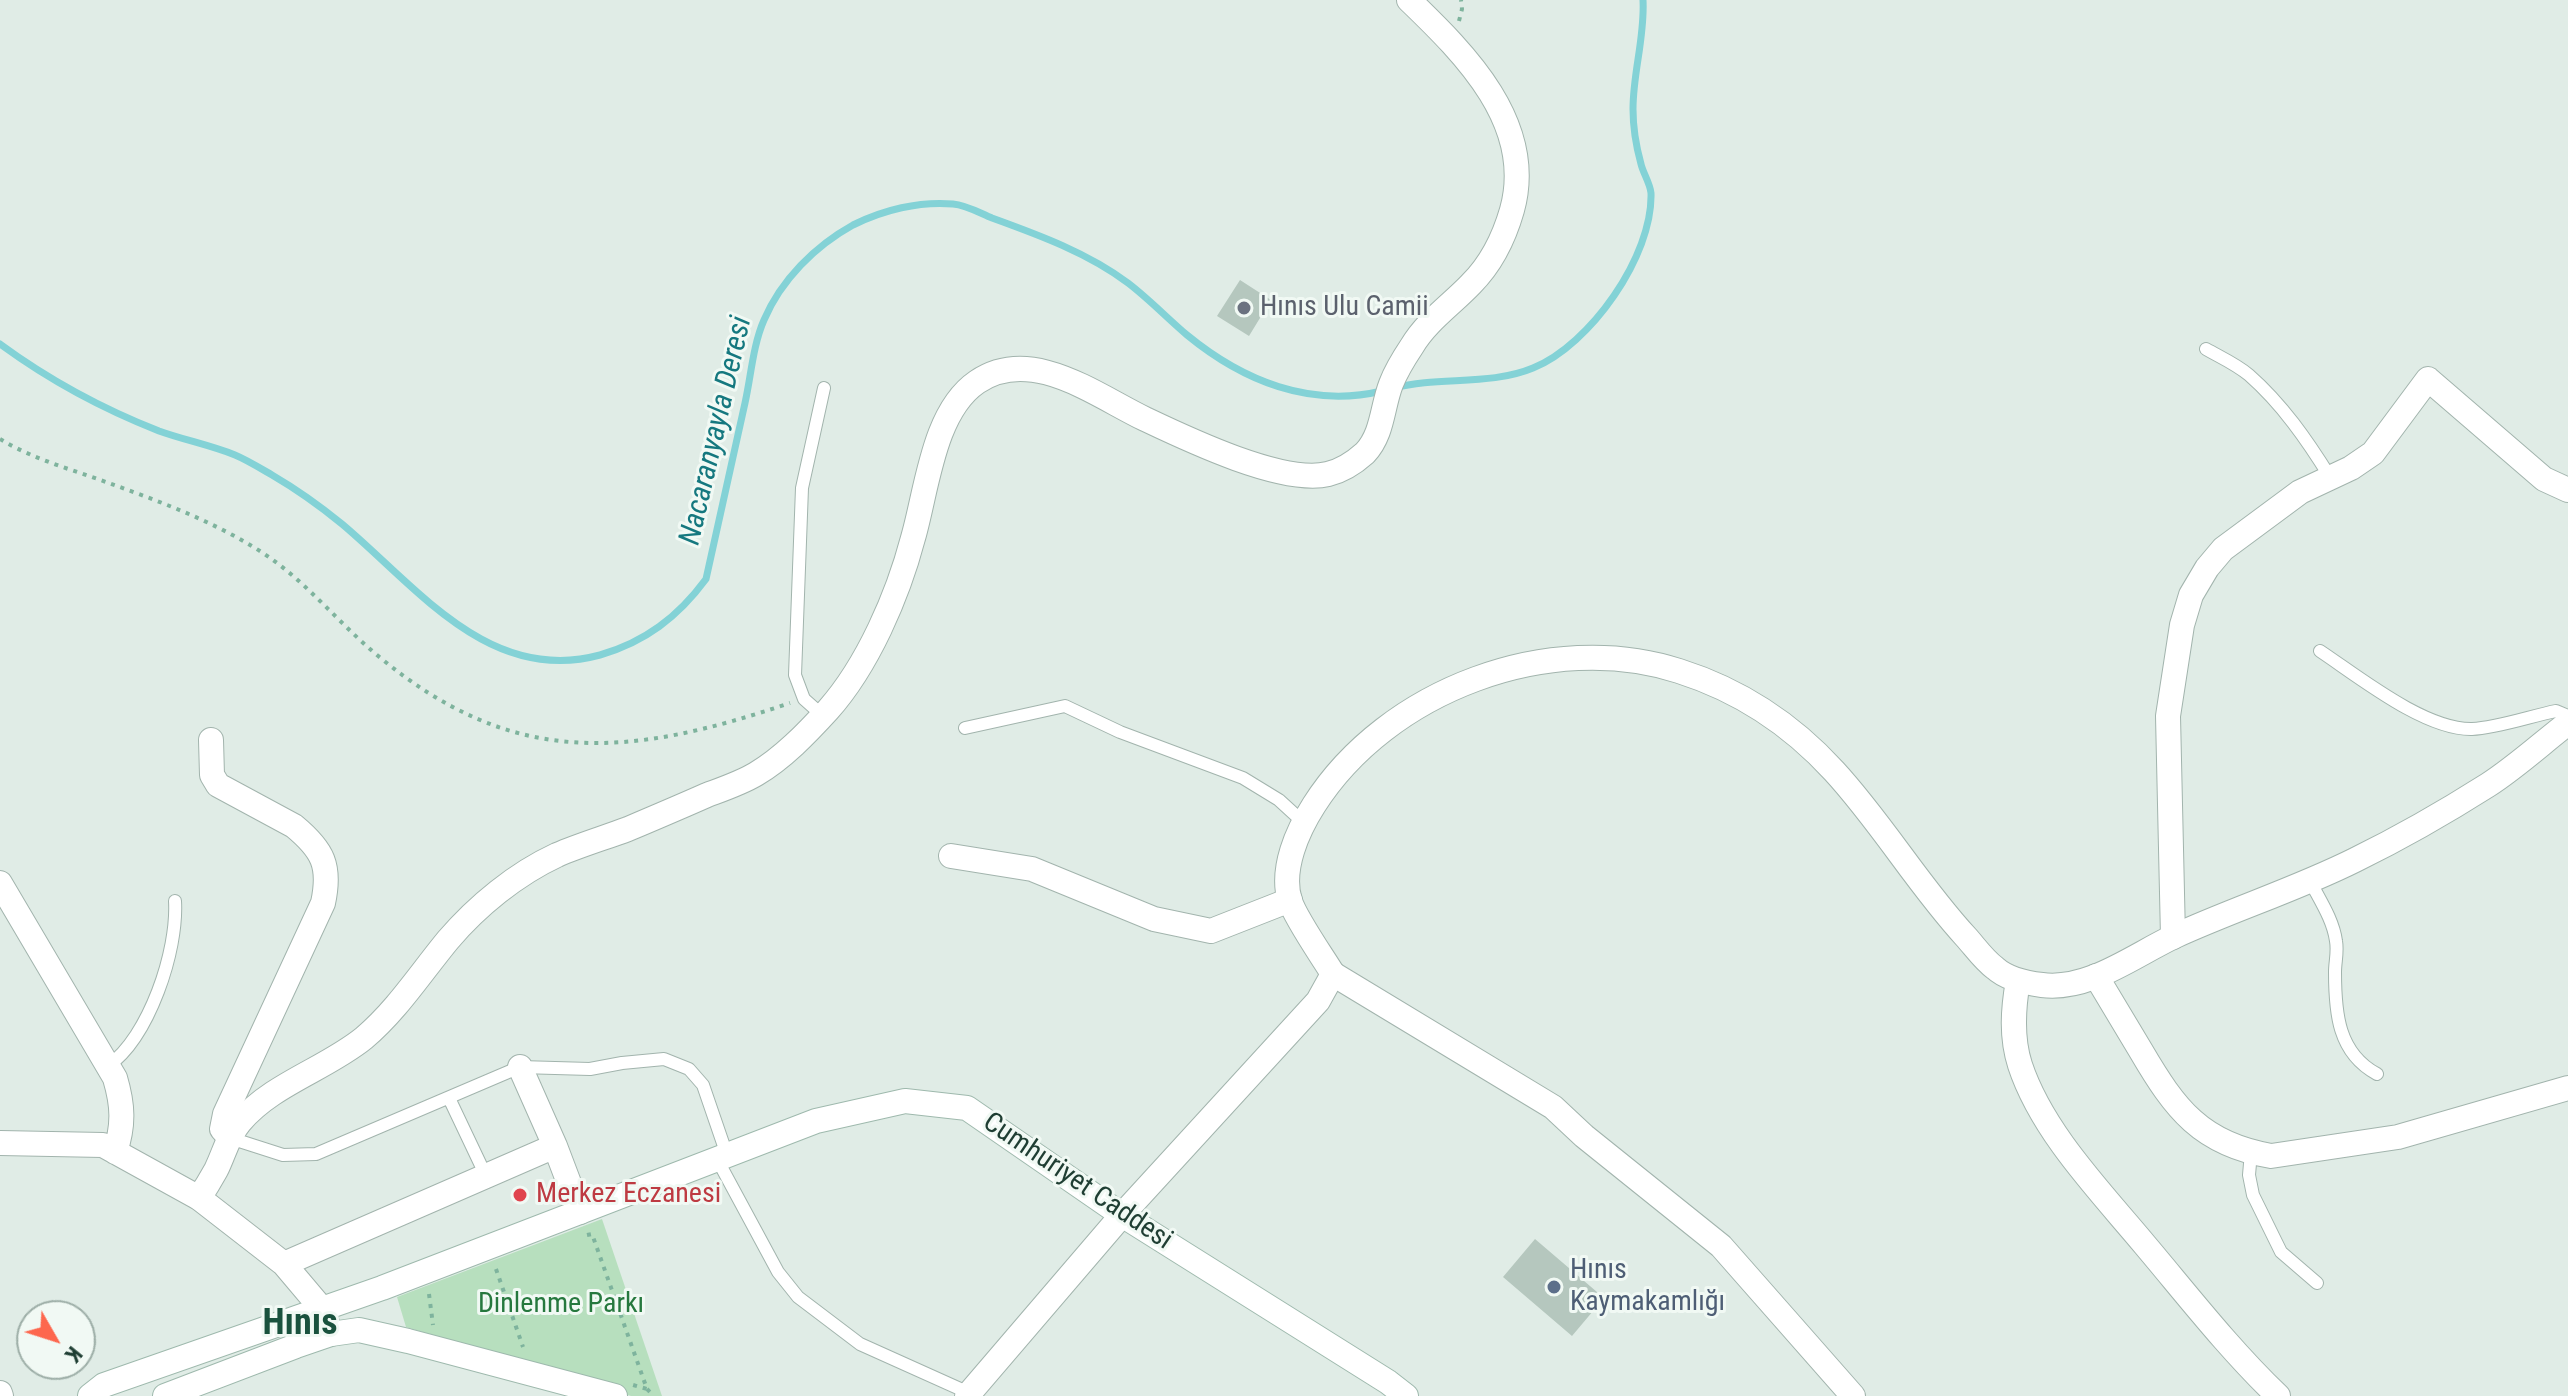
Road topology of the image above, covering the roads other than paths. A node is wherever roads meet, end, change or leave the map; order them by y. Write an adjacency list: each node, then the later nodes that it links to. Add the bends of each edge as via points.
1 (1409, 0): 7 (street, via 1487,83 1506,122 1515,157 1516,194 1493,257 1419,334 1390,386 1376,438 1363,454 1326,475 1270,470 1149,421 1061,376 1004,369 983,378 951,408 913,541 878,629 855,675)
2 (2206, 349): 4 (lane, via 2268,393)
3 (824, 388): 7 (lane, via 802,488 795,675 804,699)
4 (2330, 477): 5 (street, via 2373,453 2428,379 2544,479); 18 (street, via 2300,492 2223,549 2191,595 2168,716)
5 (2568, 490)
6 (2320, 651): 8 (lane, via 2443,725 2473,729 2556,711)
7 (822, 715): 27 (street, via 754,776 554,856 510,884 476,909 359,1042 273,1095 245,1117)
8 (2568, 716)
9 (2568, 723): 14 (street, via 2489,784 2354,860)
10 (965, 728): 12 (lane, via 1065,706 1243,778)
11 (211, 740): 27 (street, via 212,775 218,785 294,826 318,853 328,878 323,903 225,1114 222,1129)
12 (1303, 822): 16 (street, via 1292,850); 21 (street, via 1356,755 1436,695 1534,663 1632,659 1722,687 1795,733 1878,821 1946,916 1996,970)
13 (951, 856): 16 (street, via 1032,869 1154,919 1211,931)
14 (2309, 879): 18 (street); 24 (lane, via 2336,939 2340,1032 2357,1061)
15 (0, 883): 22 (street)
16 (1290, 900): 19 (street)
17 (175, 901): 22 (lane, via 174,939 161,985 123,1055)
18 (2173, 937): 20 (street)
19 (1333, 974): 36 (street, via 1318,1001); 46 (street, via 1553,1107 1721,1246)
20 (2096, 976): 21 (street, via 2046,986); 31 (street, via 2182,1113 2214,1137)
21 (2018, 981): 47 (street, via 2016,1049 2043,1112 2084,1173)
22 (108, 1066): 30 (street, via 121,1100)
23 (520, 1067): 26 (lane); 29 (street); 32 (lane, via 590,1069 664,1059 681,1064 703,1085)
24 (2377, 1074)
25 (2568, 1088): 31 (street, via 2398,1137 2271,1156)
26 (449, 1098): 27 (lane, via 316,1154 283,1155); 33 (lane)
27 (230, 1138): 34 (street)
28 (0, 1143): 30 (street, via 103,1145)
29 (555, 1146): 33 (street); 35 (street)
30 (115, 1152): 34 (street)
31 (2251, 1152): 38 (lane, via 2253,1195 2274,1238 2289,1261)
32 (722, 1157): 35 (street, Cumhuriyet Caddesi); 36 (street, Cumhuriyet Caddesi, via 816,1121 905,1101 967,1108); 42 (lane, via 778,1272 798,1297 860,1344)
33 (486, 1176): 37 (street)
34 (199, 1198): 37 (street)
35 (580, 1212): 39 (street, Cumhuriyet Caddesi)
36 (1122, 1215): 42 (street); 45 (street, Cumhuriyet Caddesi)
37 (284, 1264): 39 (street)
38 (2317, 1283)
39 (322, 1309): 40 (street); 43 (street, Cumhuriyet Caddesi, via 104,1385)
40 (331, 1334): 41 (street, via 359,1330); 44 (street)
41 (623, 1390)
42 (968, 1395)
43 (90, 1396)
44 (165, 1396)
45 (1406, 1396)
46 (1853, 1396)
47 (2278, 1396)

